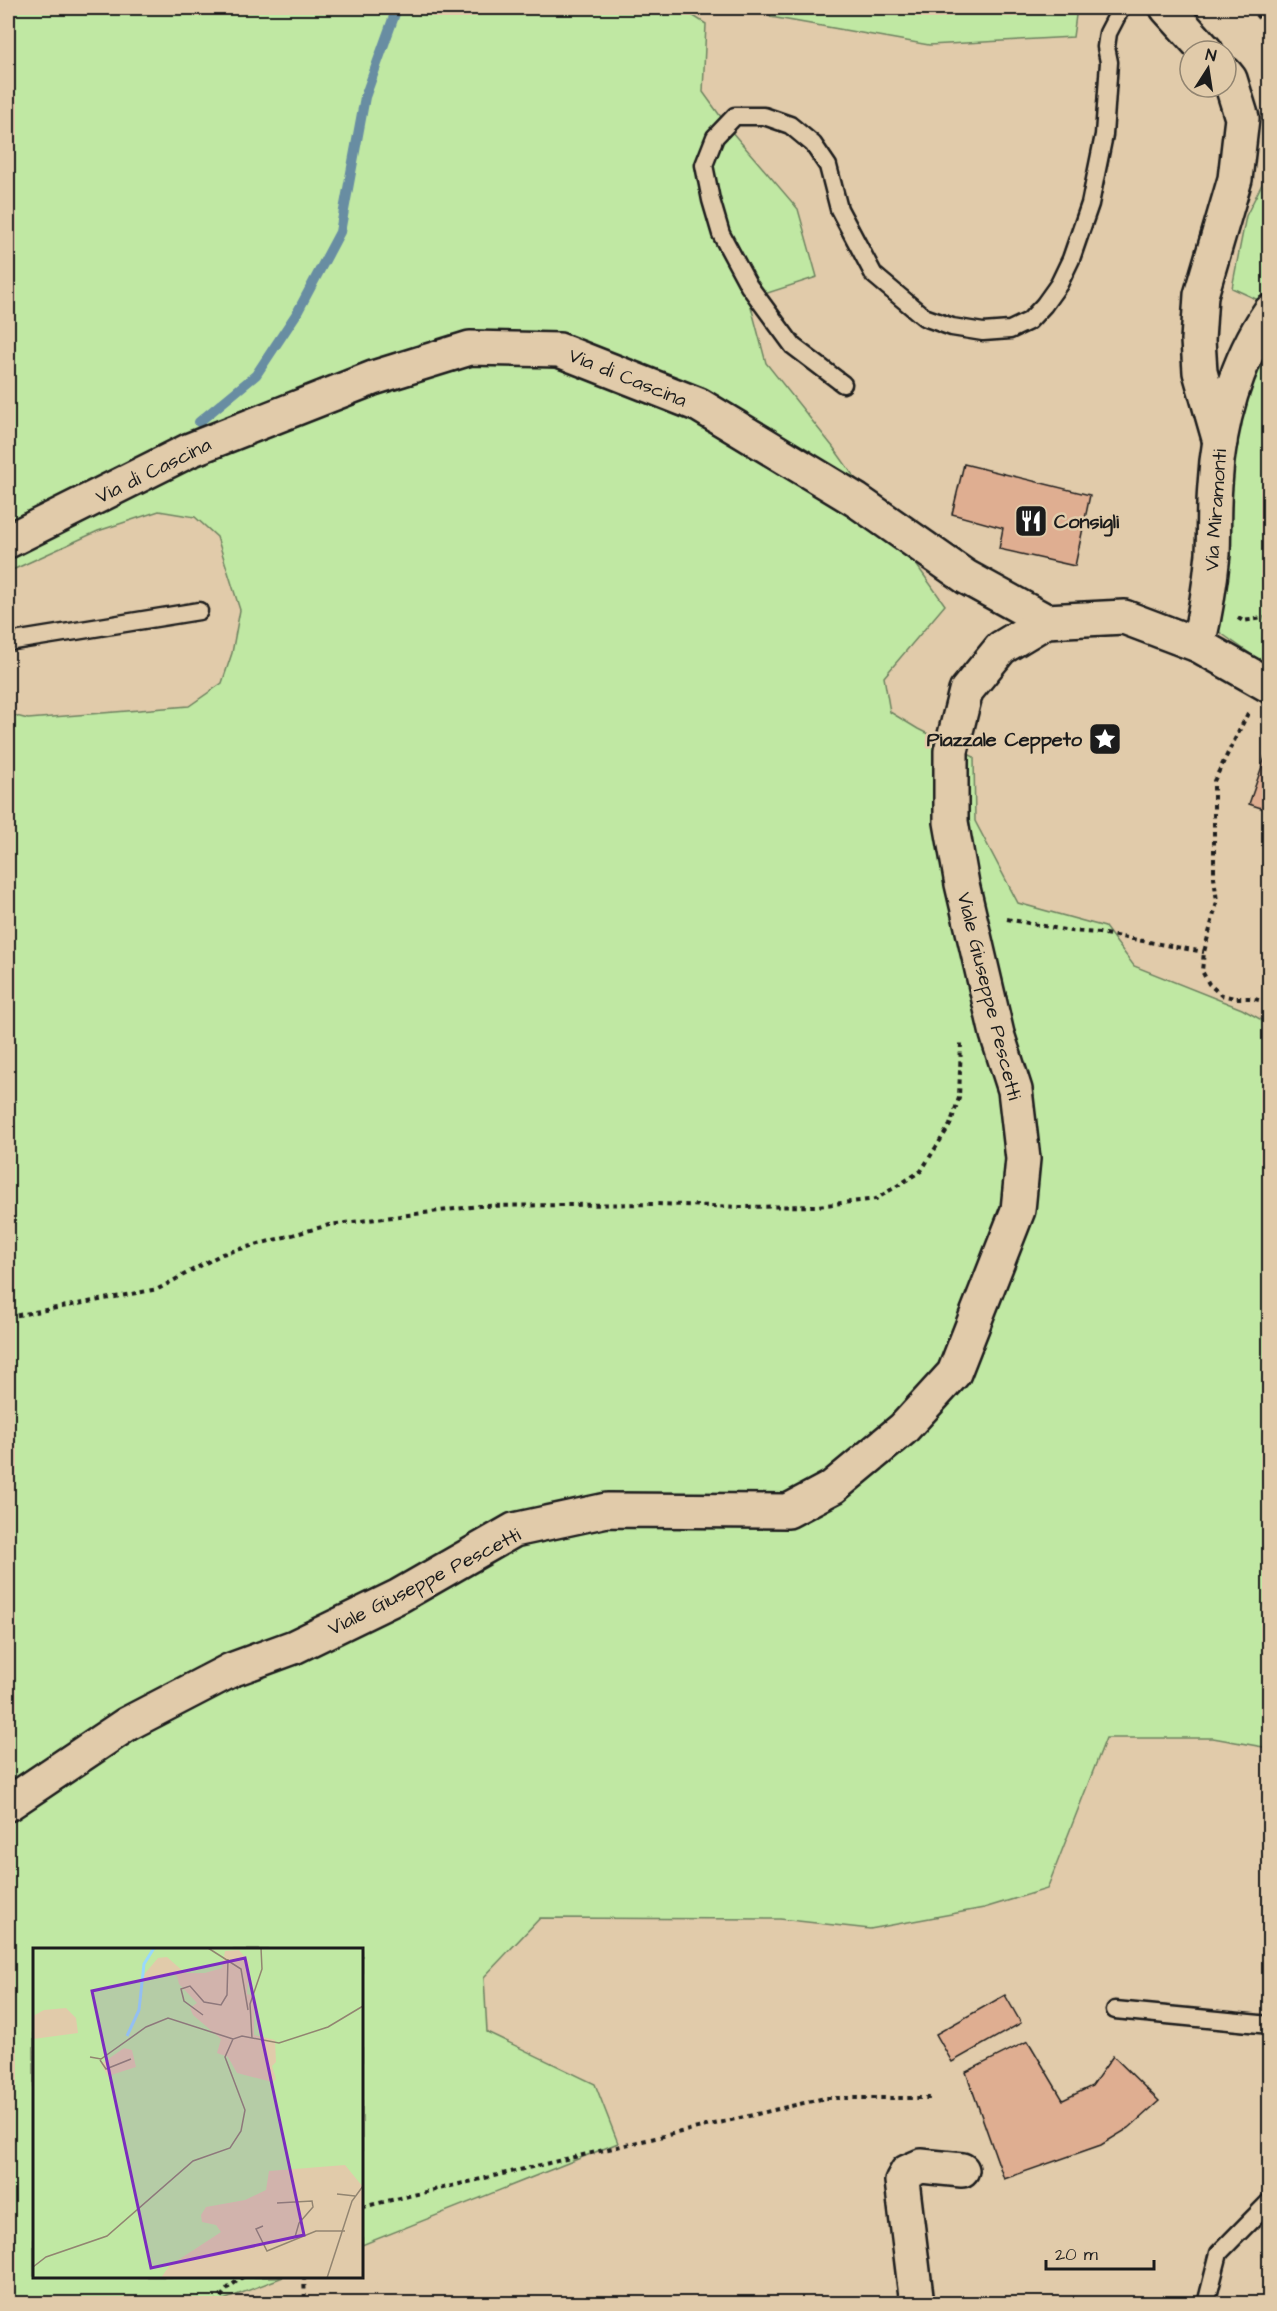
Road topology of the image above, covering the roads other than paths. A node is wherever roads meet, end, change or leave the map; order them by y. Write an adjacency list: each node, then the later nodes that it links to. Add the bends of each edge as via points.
1 (1120, 8): 6 (lane, via 1108,33 1104,135 1090,204 1059,284 1029,321 1010,330 983,332 924,317 874,276 839,209 828,166 813,144 790,125 764,116 735,116 715,137 704,165 721,234 750,286 793,346)
2 (1167, 8): 3 (street)
3 (1195, 39)
4 (1236, 99): 7 (street, via 1242,118 1235,179 1201,295 1198,340 1200,372)
5 (1269, 312): 7 (street, Via Miramonti, via 1239,371)
6 (843, 384)
7 (1220, 442): 12 (street, Via Miramonti, via 1209,584)
8 (8, 541): 10 (street, Via di Cascina, via 190,450 373,378 470,348 559,350 699,405 856,500 966,577)
9 (199, 610): 11 (lane)
10 (1047, 621): 12 (street, via 1124,617); 14 (street, Viale Giuseppe Pescetti, via 1001,648 966,691 951,751 951,822 997,1034 1015,1090 1023,1159 1018,1210 954,1373 903,1429 833,1487 788,1511 607,1510 514,1530 399,1596 294,1647 231,1670 127,1725)
11 (8, 642)
12 (1198, 645): 13 (street)
13 (1267, 685)
14 (8, 1804)
15 (1115, 2010): 16 (lane)
16 (1269, 2025)
17 (962, 2170): 19 (street, via 921,2166 907,2172 902,2181)
18 (1269, 2201): 20 (lane, via 1220,2253)
19 (916, 2304)
20 (1206, 2304)

